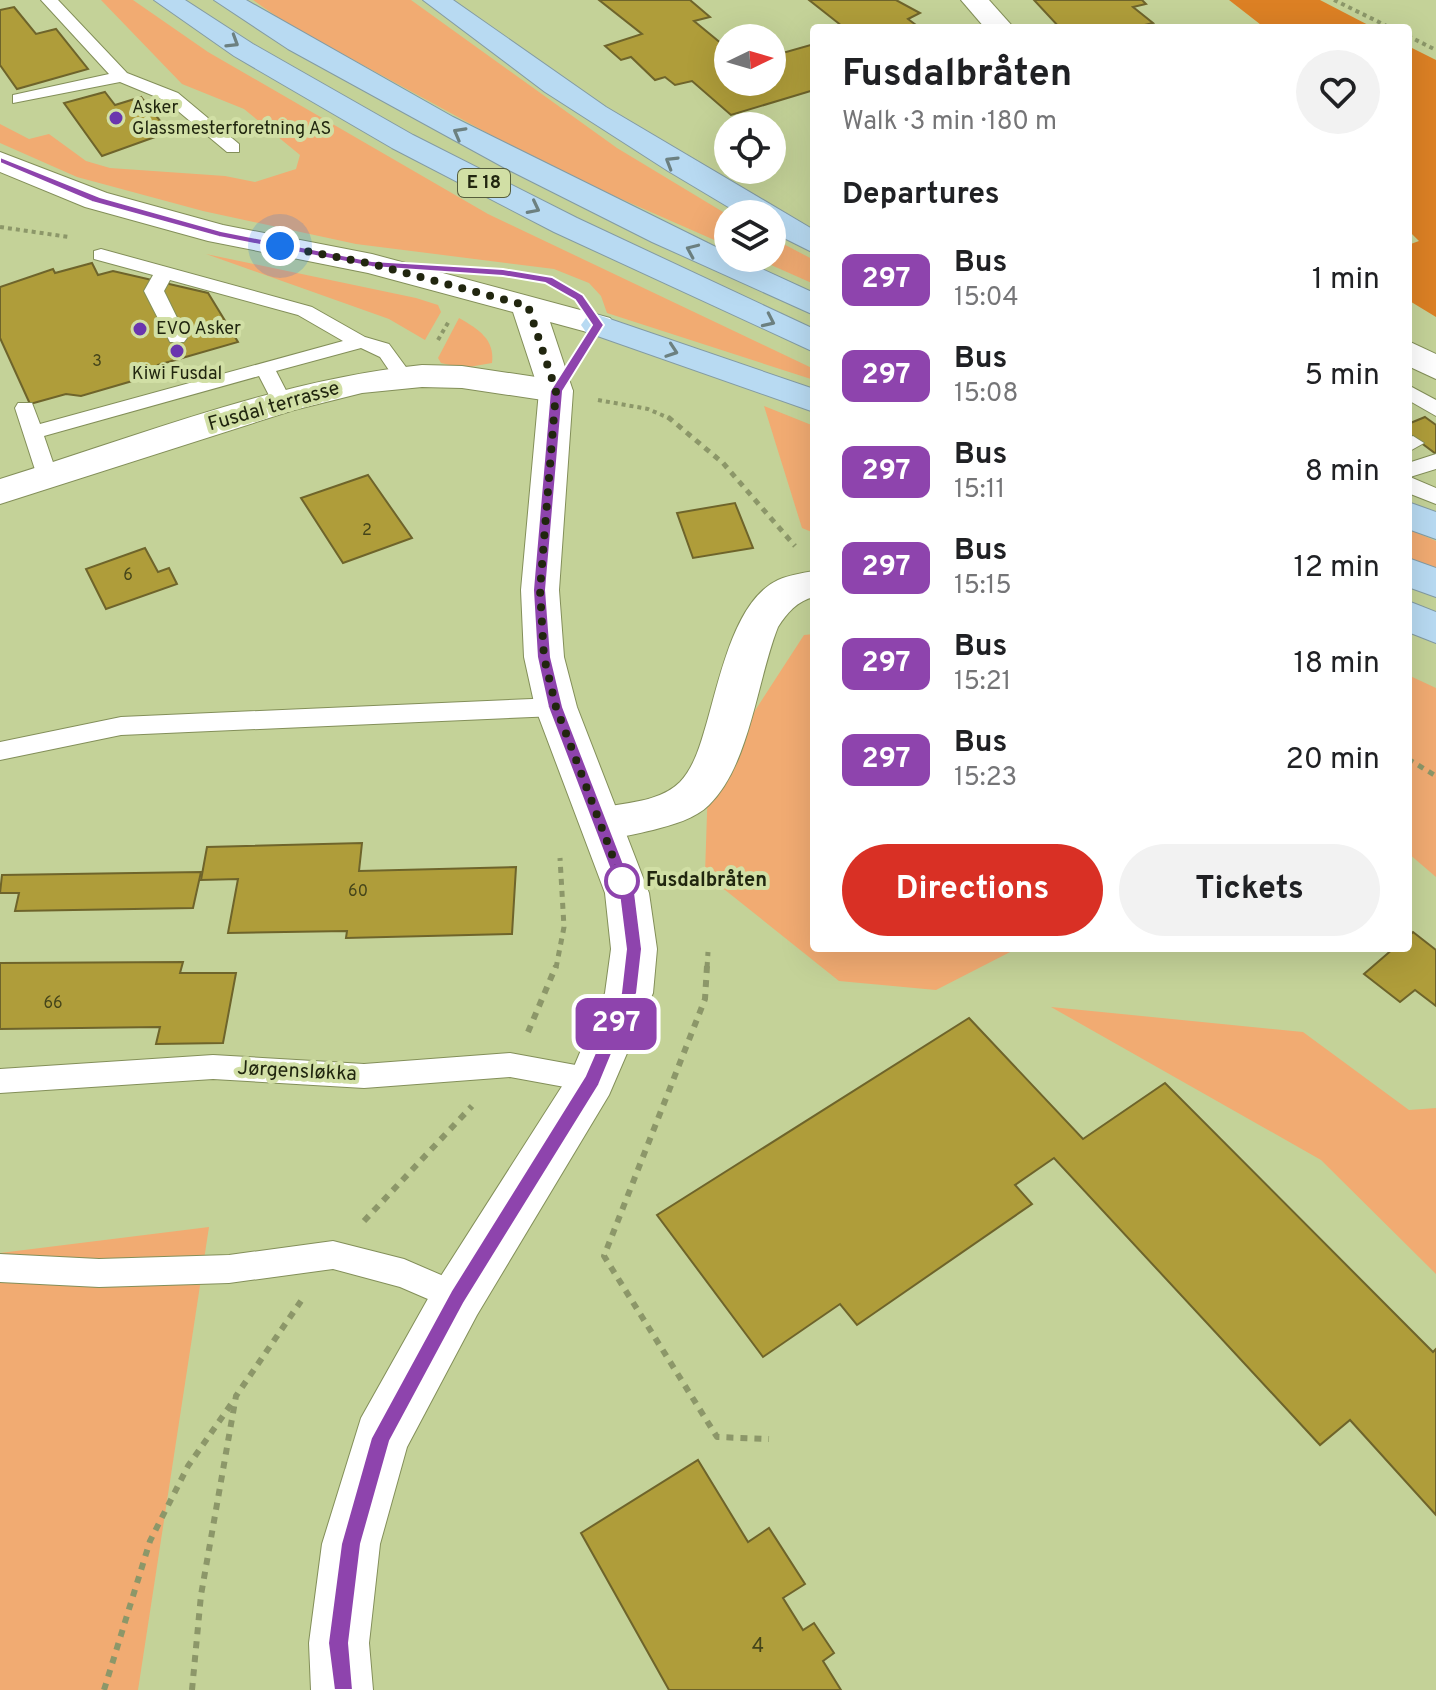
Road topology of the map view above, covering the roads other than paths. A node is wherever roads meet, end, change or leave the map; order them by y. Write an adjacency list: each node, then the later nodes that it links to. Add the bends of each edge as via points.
1 (49, 0): 7 (lane)
2 (167, 0): 19 (highway, E 18, one-way to 19, via 276,69 434,157)
3 (227, 0): 15 (highway, E 18, one-way to 3, via 647,230 474,142)
4 (436, 0): 11 (highway, one-way to 4, via 575,101)
5 (974, 0): 6 (street)
6 (996, 24)
7 (121, 77): 8 (lane); 9 (lane, via 172,97)
8 (19, 99)
9 (233, 148)
10 (0, 161): 13 (street, via 110,204 219,234)
11 (738, 200)
12 (101, 255): 14 (lane)
13 (372, 264): 16 (street); 17 (street, via 548,280 579,297)
14 (163, 274): 18 (lane, via 154,291); 20 (lane, via 305,311)
15 (810, 303)
16 (528, 306): 17 (street); 25 (street)
17 (598, 325): 25 (street); 27 (highway, one-way to 27)
18 (177, 338)
19 (810, 340)
20 (360, 342): 22 (lane); 24 (lane, via 374,342 386,350)
21 (1412, 354): 23 (street)
22 (264, 367): 28 (lane); 31 (lane)
23 (1436, 369)
24 (404, 378): 25 (street, Fusdal terrasse, via 462,377); 28 (street, Fusdal terrasse, via 362,382)
25 (556, 391): 44 (street, via 540,590 544,657)
26 (1412, 394): 30 (lane)
27 (810, 400)
28 (282, 402): 33 (street, Fusdal terrasse)
29 (25, 408): 31 (lane)
30 (1436, 410)
31 (31, 433): 33 (lane)
32 (1436, 461): 34 (lane)
33 (47, 477): 35 (street, Fusdal terrasse)
34 (1419, 491): 36 (highway)
35 (0, 492)
36 (1436, 527)
37 (809, 570): 46 (street, via 766,611 712,768 694,794 658,812)
38 (1412, 573): 39 (highway)
39 (1436, 584)
40 (1412, 617): 41 (highway)
41 (1436, 629)
42 (1412, 650): 43 (highway)
43 (1436, 660)
44 (556, 707): 45 (lane, via 121,726); 46 (street)
45 (0, 751)
46 (602, 823): 47 (street, via 627,893 634,949 629,993)
47 (592, 1080): 48 (lane, Jørgensløkka, via 510,1065 364,1076 213,1067); 50 (street)
48 (0, 1081)
49 (0, 1268): 50 (lane, via 99,1273 229,1269 333,1255 404,1273)
50 (458, 1297): 51 (street, via 381,1438 351,1544 339,1643)
51 (342, 1690)

